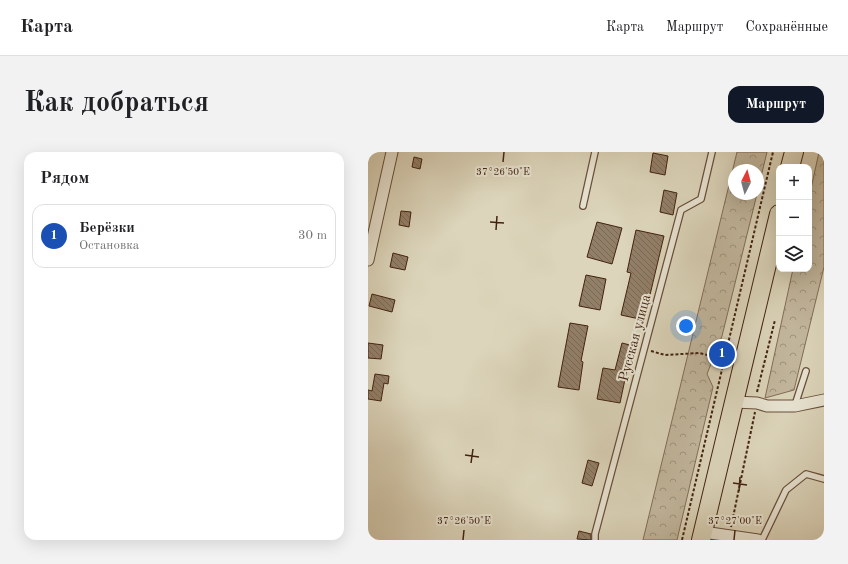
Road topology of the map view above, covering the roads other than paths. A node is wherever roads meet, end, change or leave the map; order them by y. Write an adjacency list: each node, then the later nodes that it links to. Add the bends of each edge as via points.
1 (392, 152): 8 (street)
2 (595, 152): 6 (lane)
3 (712, 152): 15 (lane, Русская улица, via 701,199 681,210)
4 (794, 152): 5 (main road)
5 (791, 164)
6 (583, 206)
7 (776, 227): 11 (main road)
8 (368, 260)
9 (806, 371): 12 (lane)
10 (824, 400): 12 (street)
11 (734, 402): 12 (street); 14 (main road)
12 (795, 406)
13 (824, 479): 17 (lane, via 806,474 786,490)
14 (702, 536): 16 (street, via 730,535)
15 (595, 540)
16 (758, 540)
17 (762, 540)

